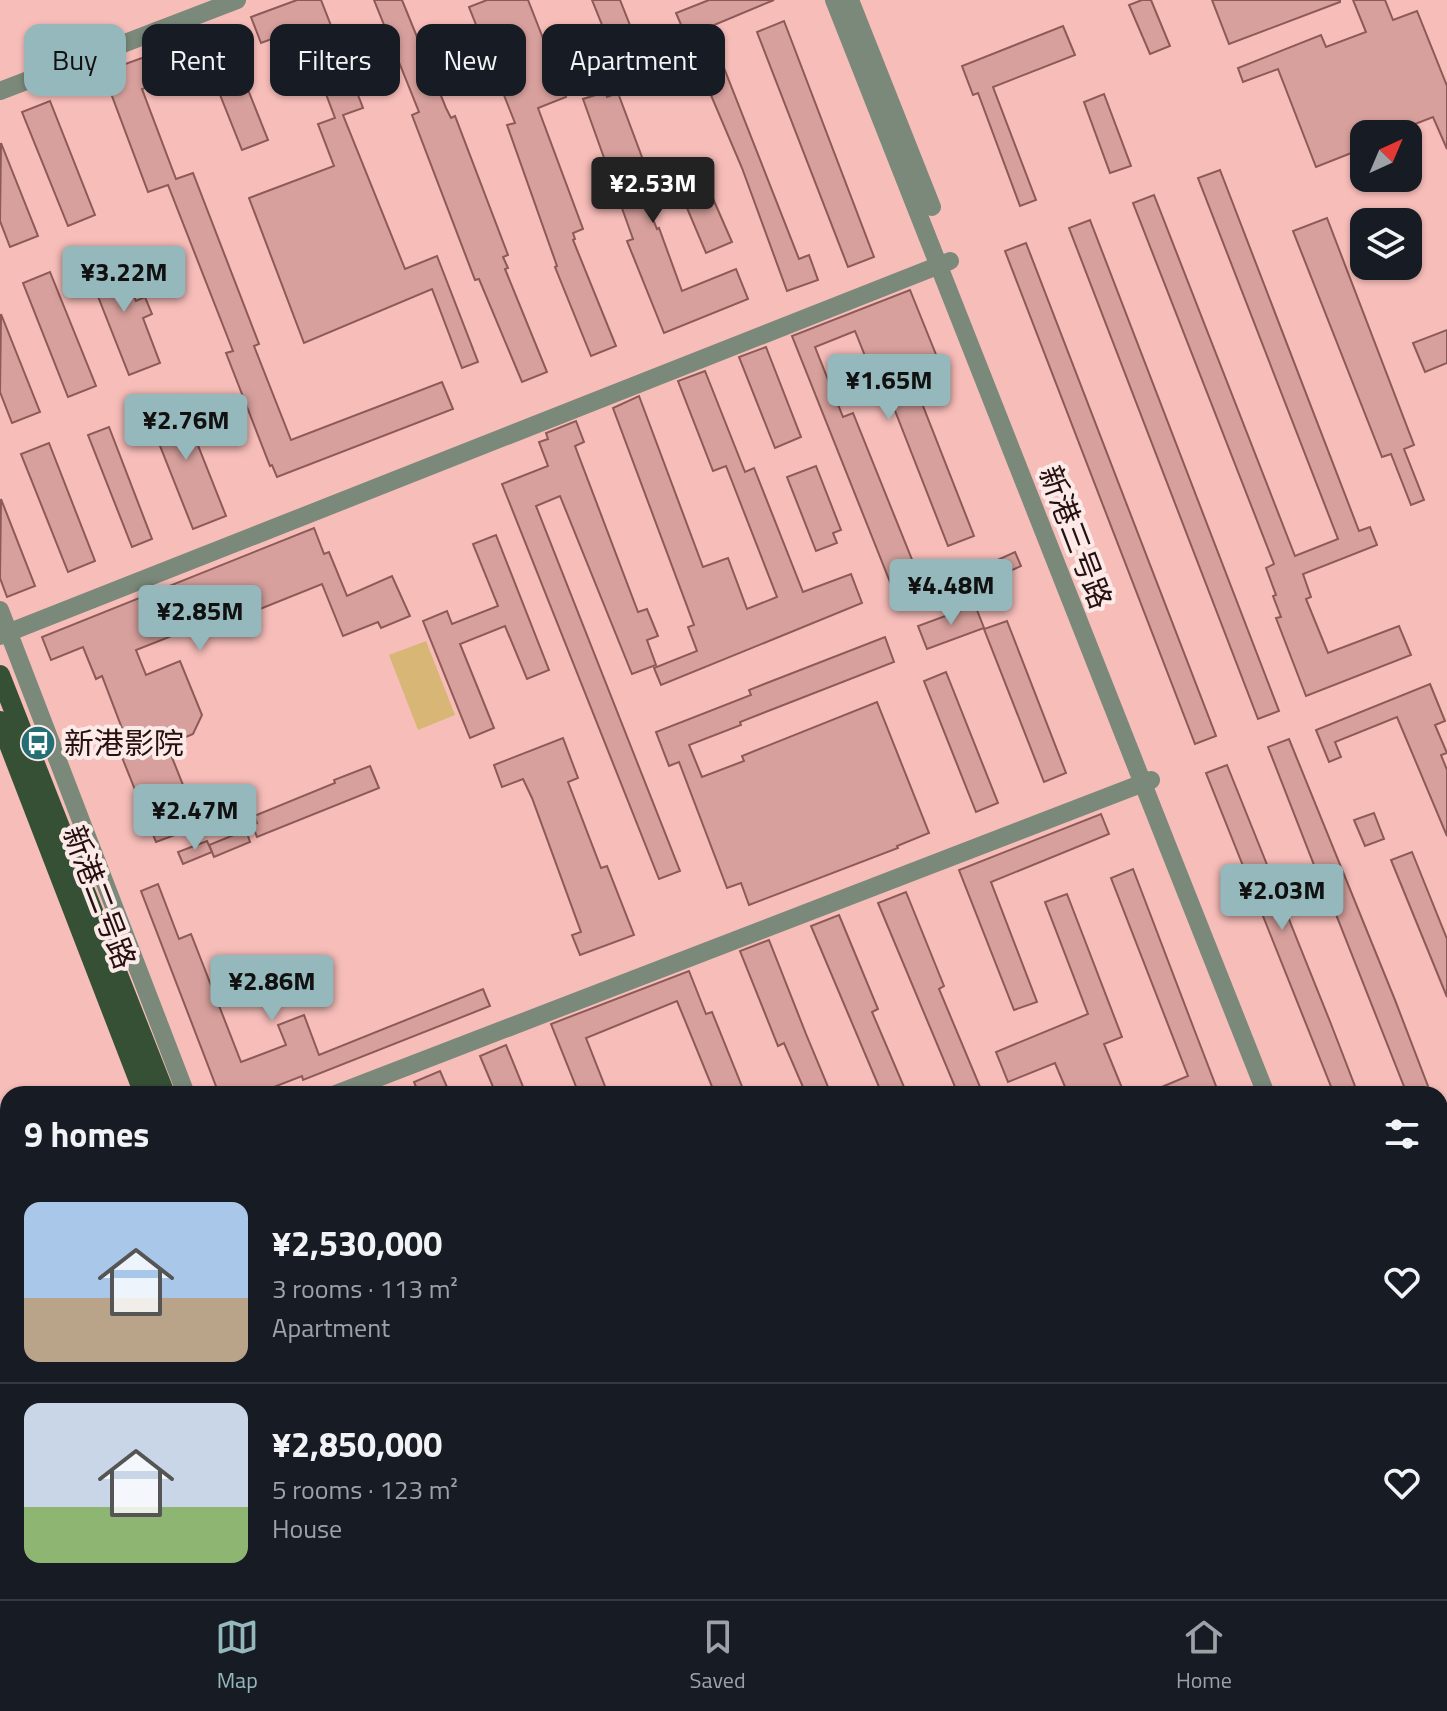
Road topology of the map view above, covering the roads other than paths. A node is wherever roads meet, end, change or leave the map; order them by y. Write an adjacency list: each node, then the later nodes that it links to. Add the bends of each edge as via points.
1 (206, 0): 5 (street)
2 (237, 0): 6 (street)
3 (834, 0): 7 (street, 新港三号路)
4 (850, 0): 7 (street, 新港三号路)
5 (0, 79)
6 (0, 91)
7 (947, 262): 9 (street); 12 (street, 新港三号路)
8 (0, 610): 9 (street)
9 (4, 634): 15 (street)
10 (0, 675): 14 (main road, 新港二号路)
11 (0, 721): 13 (main road, 新港二号路)
12 (1146, 782): 16 (street); 17 (street, 新港三号路); 18 (street, 新港三号路)
13 (141, 1086)
14 (162, 1086)
15 (183, 1086)
16 (357, 1086)
17 (1263, 1086)
18 (1272, 1086)

